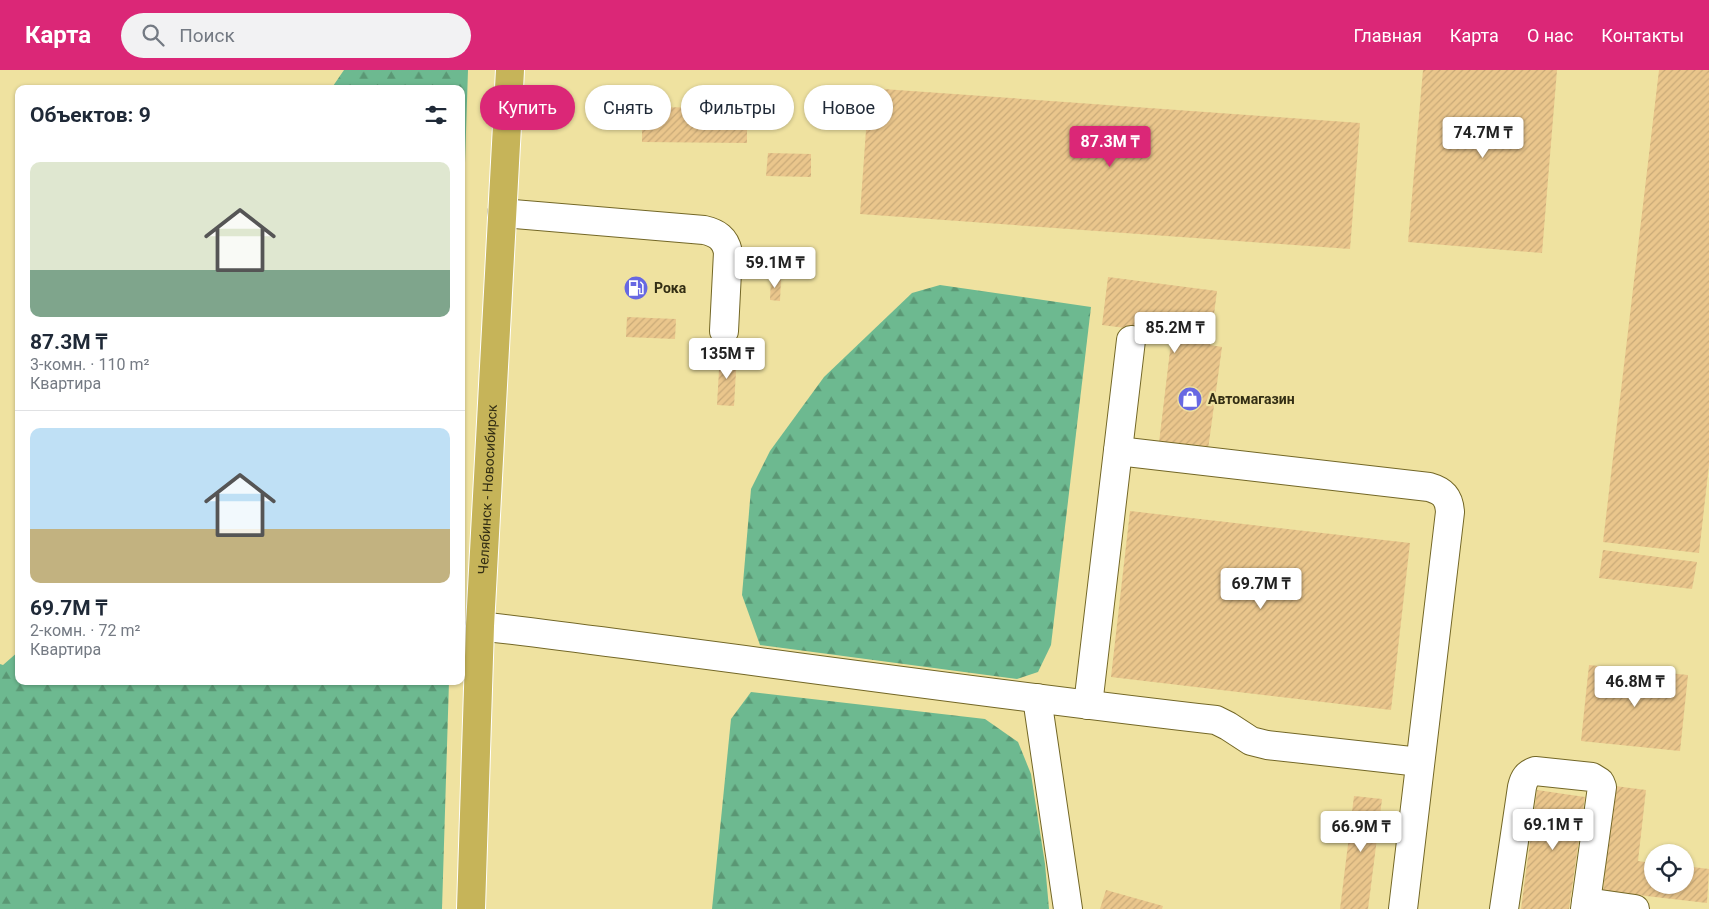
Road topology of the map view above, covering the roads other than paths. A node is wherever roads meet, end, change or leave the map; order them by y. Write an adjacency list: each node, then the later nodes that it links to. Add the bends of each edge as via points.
1 (510, 70): 2 (highway, Челябинск - Новосибирск)
2 (502, 213): 3 (lane, via 713,232 721,237 728,252); 6 (highway, Челябинск - Новосибирск)
3 (724, 331)
4 (1131, 340): 5 (lane)
5 (1118, 451): 8 (lane); 9 (lane, via 1429,487 1444,494 1450,512)
6 (480, 626): 7 (lane); 11 (highway, Челябинск - Новосибирск)
7 (1036, 698): 8 (lane); 12 (lane)
8 (1088, 705): 9 (lane, via 1216,720 1251,741 1267,745)
9 (1420, 762): 13 (lane)
10 (1585, 906): 14 (lane, via 1602,787 1592,777 1535,770 1524,779 1522,787); 15 (lane)
11 (471, 909)
12 (1068, 909)
13 (1403, 909)
14 (1504, 909)
15 (1635, 909)

